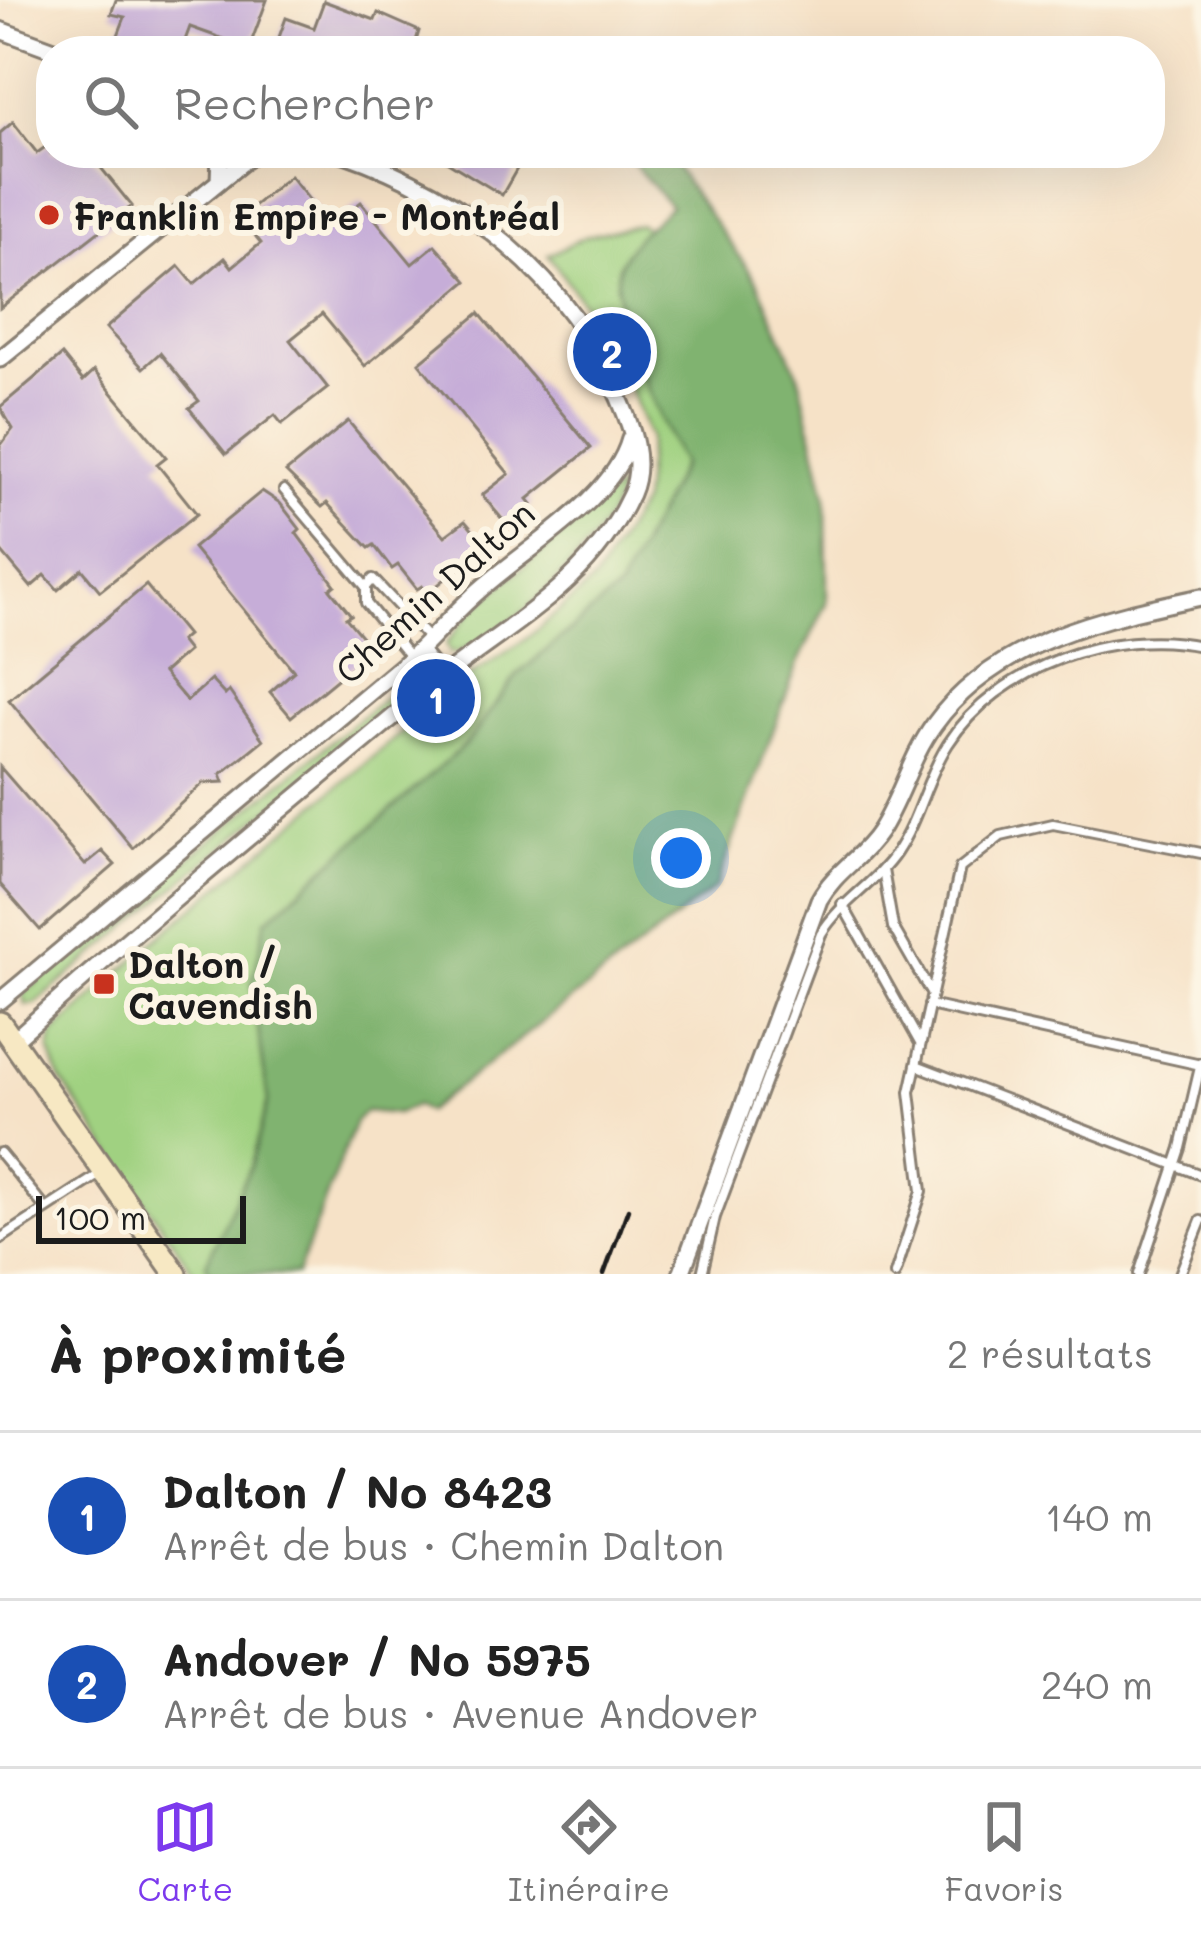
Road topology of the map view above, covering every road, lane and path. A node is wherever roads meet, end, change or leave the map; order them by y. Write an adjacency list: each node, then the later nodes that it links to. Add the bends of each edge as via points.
1 (0, 30): 2 (street)
2 (36, 43)
3 (219, 168): 6 (street)
4 (235, 168): 6 (street)
5 (378, 168): 8 (street, via 436,192 520,254 590,340)
6 (219, 181): 7 (street)
7 (0, 359)
8 (632, 430): 13 (street, Chemin Dalton, via 610,478); 14 (street, Chemin Dalton, via 631,493 590,560 504,637)
9 (284, 490): 10 (lane)
10 (366, 587): 13 (lane, via 366,603); 13 (lane, via 373,579)
11 (1201, 598): 33 (street, via 1018,652 936,722 882,828 819,900)
12 (1201, 646): 16 (lane, via 1164,638 1117,643 1001,690 948,744)
13 (421, 649): 14 (lane); 19 (street, Chemin Dalton)
14 (444, 676): 21 (street, Chemin Dalton)
15 (1201, 853): 18 (lane, via 1077,825 1001,836 960,868)
16 (883, 868): 17 (lane); 18 (lane, via 893,927)
17 (842, 904): 22 (lane); 34 (lane, via 821,934 715,1217)
18 (931, 993): 20 (lane)
19 (0, 1001)
20 (929, 1005): 22 (lane); 23 (lane)
21 (4, 1039): 27 (main road)
22 (920, 1043): 24 (lane)
23 (1201, 1064): 26 (lane)
24 (916, 1065): 26 (lane); 35 (lane, via 910,1100 922,1191)
25 (0, 1153): 29 (lane)
26 (1174, 1165): 28 (lane); 36 (lane)
27 (105, 1171): 29 (lane); 32 (main road)
28 (1201, 1175)
29 (46, 1209): 31 (lane)
30 (1201, 1221): 37 (lane)
31 (0, 1239)
32 (176, 1274)
33 (681, 1274)
34 (702, 1274)
35 (895, 1274)
36 (1139, 1274)
37 (1180, 1274)

